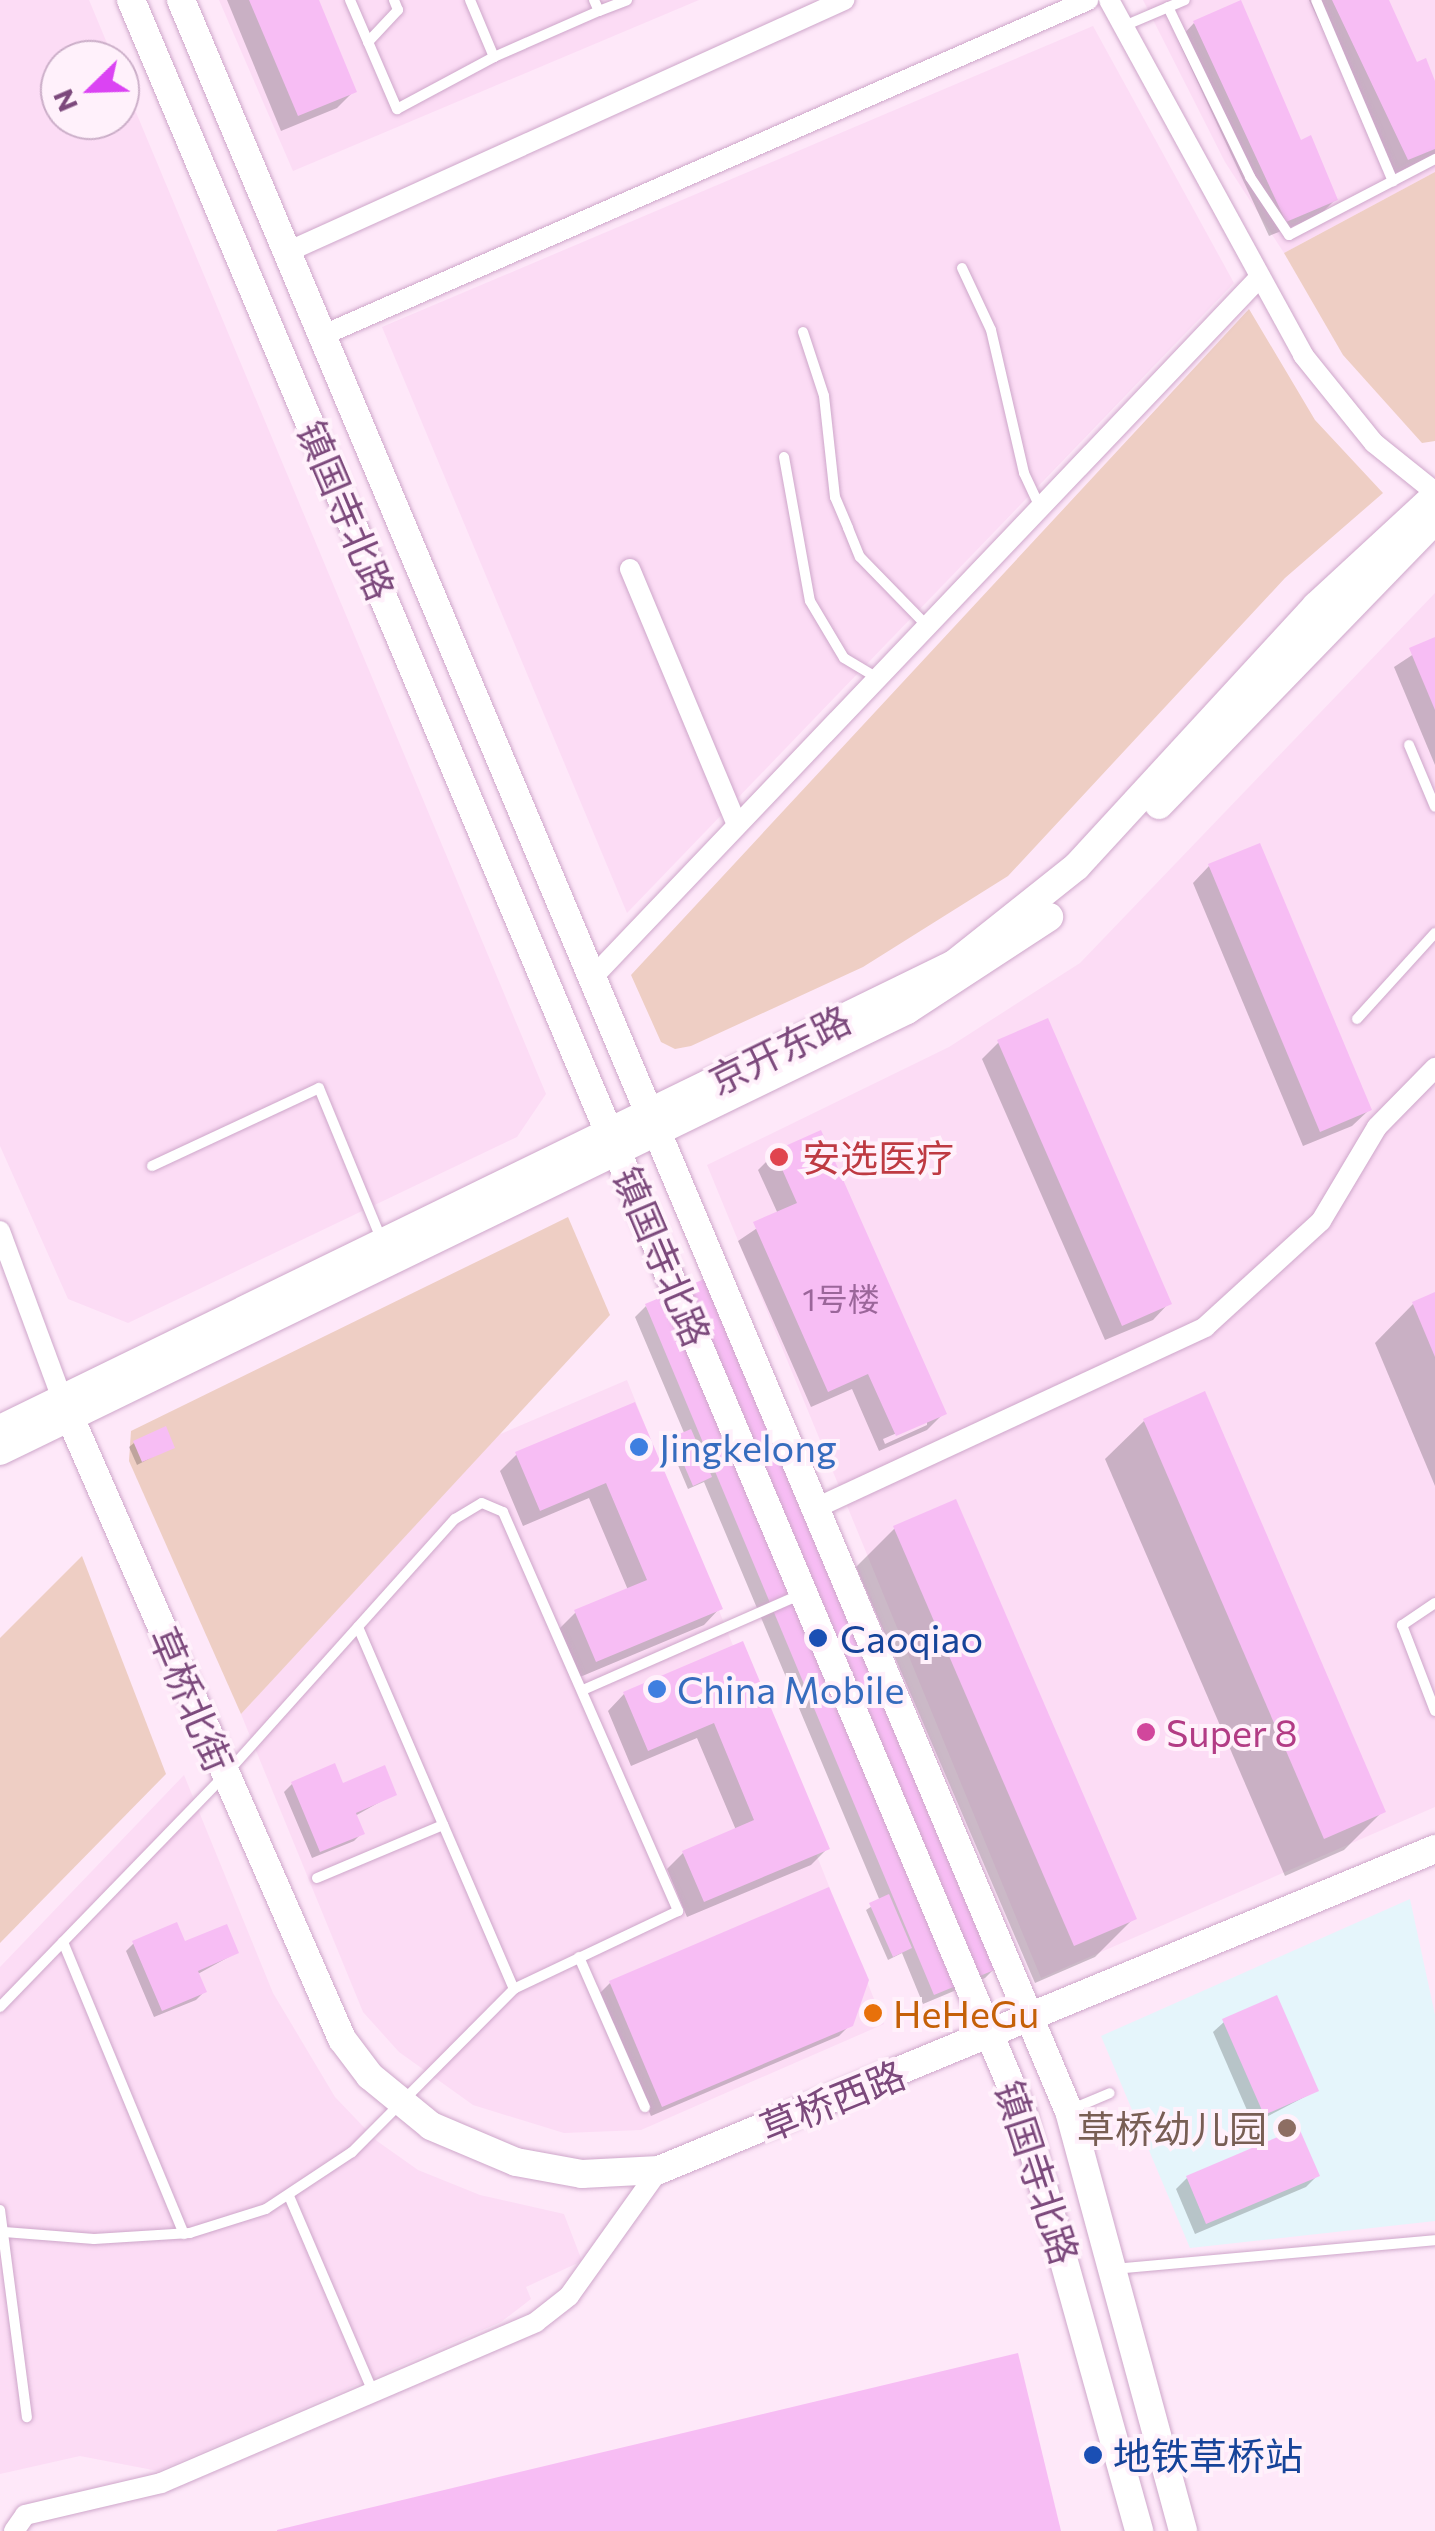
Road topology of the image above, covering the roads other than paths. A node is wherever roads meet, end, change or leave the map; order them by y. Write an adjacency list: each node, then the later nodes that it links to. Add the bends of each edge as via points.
1 (131, 0): 39 (street, 镇国寺北路)
2 (180, 0): 19 (street, 镇国寺北路)
3 (350, 0): 15 (lane)
4 (394, 0): 15 (lane, via 398,10)
5 (470, 0): 16 (lane)
6 (627, 0): 12 (lane)
7 (844, 0): 19 (street)
8 (1088, 0): 23 (street)
9 (1109, 0): 14 (street)
10 (1186, 0): 13 (lane)
11 (1316, 0): 18 (lane)
12 (597, 6): 16 (lane)
13 (1168, 7): 14 (lane); 18 (lane, via 1250,177 1290,235)
14 (1123, 26): 21 (street)
15 (368, 42): 16 (lane, via 398,109)
16 (494, 58)
17 (1435, 158): 18 (lane)
18 (1393, 181)
19 (285, 253): 23 (street, 镇国寺北路)
20 (962, 268): 26 (lane, via 992,330 1024,473)
21 (1259, 278): 25 (street, via 1336,402); 26 (street)
22 (803, 332): 29 (lane, via 824,396 832,482 860,557)
23 (320, 337): 35 (street, 镇国寺北路)
24 (784, 457): 30 (lane, via 810,601 844,658)
25 (1435, 494): 38 (street, 京开东路, via 1316,606 1036,905 954,964)
26 (1040, 506): 29 (street)
27 (1435, 520): 38 (street, 京开东路, via 1084,884 1019,942 907,1010)
28 (630, 569): 33 (street)
29 (927, 626): 30 (street)
30 (877, 678): 33 (street)
31 (1409, 745): 32 (lane)
32 (1435, 807)
33 (737, 825): 35 (street)
34 (1435, 933): 36 (lane)
35 (590, 978): 38 (street, 镇国寺北路)
36 (1357, 1020)
37 (1435, 1068): 46 (street, via 1377,1127 1321,1221 1205,1327)
38 (652, 1124): 39 (street, 京开东路); 46 (street, 镇国寺北路)
39 (615, 1142): 42 (street, 京开东路); 47 (street, 镇国寺北路)
40 (152, 1166): 42 (lane, via 319,1088)
41 (0, 1231): 43 (street)
42 (386, 1251): 43 (street, 京开东路)
43 (66, 1408): 44 (street, 京开东路); 45 (street, 京开东路); 52 (street, 草桥北街)
44 (0, 1429)
45 (0, 1451)
46 (818, 1507): 61 (street, 镇国寺北路)
47 (805, 1592): 50 (lane); 62 (street, 镇国寺北路)
48 (1435, 1603): 51 (lane, via 1402,1625)
49 (358, 1627): 50 (lane, via 455,1519 470,1506 492,1506 502,1512); 52 (lane); 53 (lane)
50 (583, 1690): 57 (lane, via 678,1911)
51 (1435, 1711)
52 (225, 1776): 56 (lane); 59 (street, 草桥北街)
53 (443, 1825): 55 (lane); 58 (lane)
54 (1435, 1849): 61 (street, 草桥西路)
55 (317, 1878)
56 (63, 1942): 60 (lane); 71 (lane)
57 (579, 1957): 58 (lane); 65 (lane)
58 (514, 1990): 64 (lane)
59 (322, 1999): 64 (street, 草桥西路, via 342,2038)
60 (0, 2008)
61 (1031, 2020): 62 (street, 草桥西路); 66 (street, 镇国寺北路)
62 (991, 2037): 67 (street, 草桥西路); 77 (street, 镇国寺北路, via 1044,2170)
63 (1110, 2093): 66 (lane)
64 (400, 2103): 67 (street, 草桥西路, via 432,2126 516,2162 582,2174); 68 (lane, via 352,2152)
65 (646, 2107)
66 (1069, 2111): 73 (street, 镇国寺北路)
67 (659, 2170): 74 (street, via 569,2296 536,2322)
68 (290, 2196): 71 (lane, via 227,2224); 74 (lane)
69 (0, 2210): 70 (lane)
70 (4, 2232): 71 (lane, via 94,2239); 75 (lane)
71 (184, 2234)
72 (1435, 2240): 73 (lane)
73 (1112, 2269): 78 (street, 镇国寺北路)
74 (374, 2393): 76 (street, via 160,2482 44,2508 26,2515)
75 (27, 2418)
76 (14, 2531)
77 (1140, 2531)
78 (1183, 2531)

